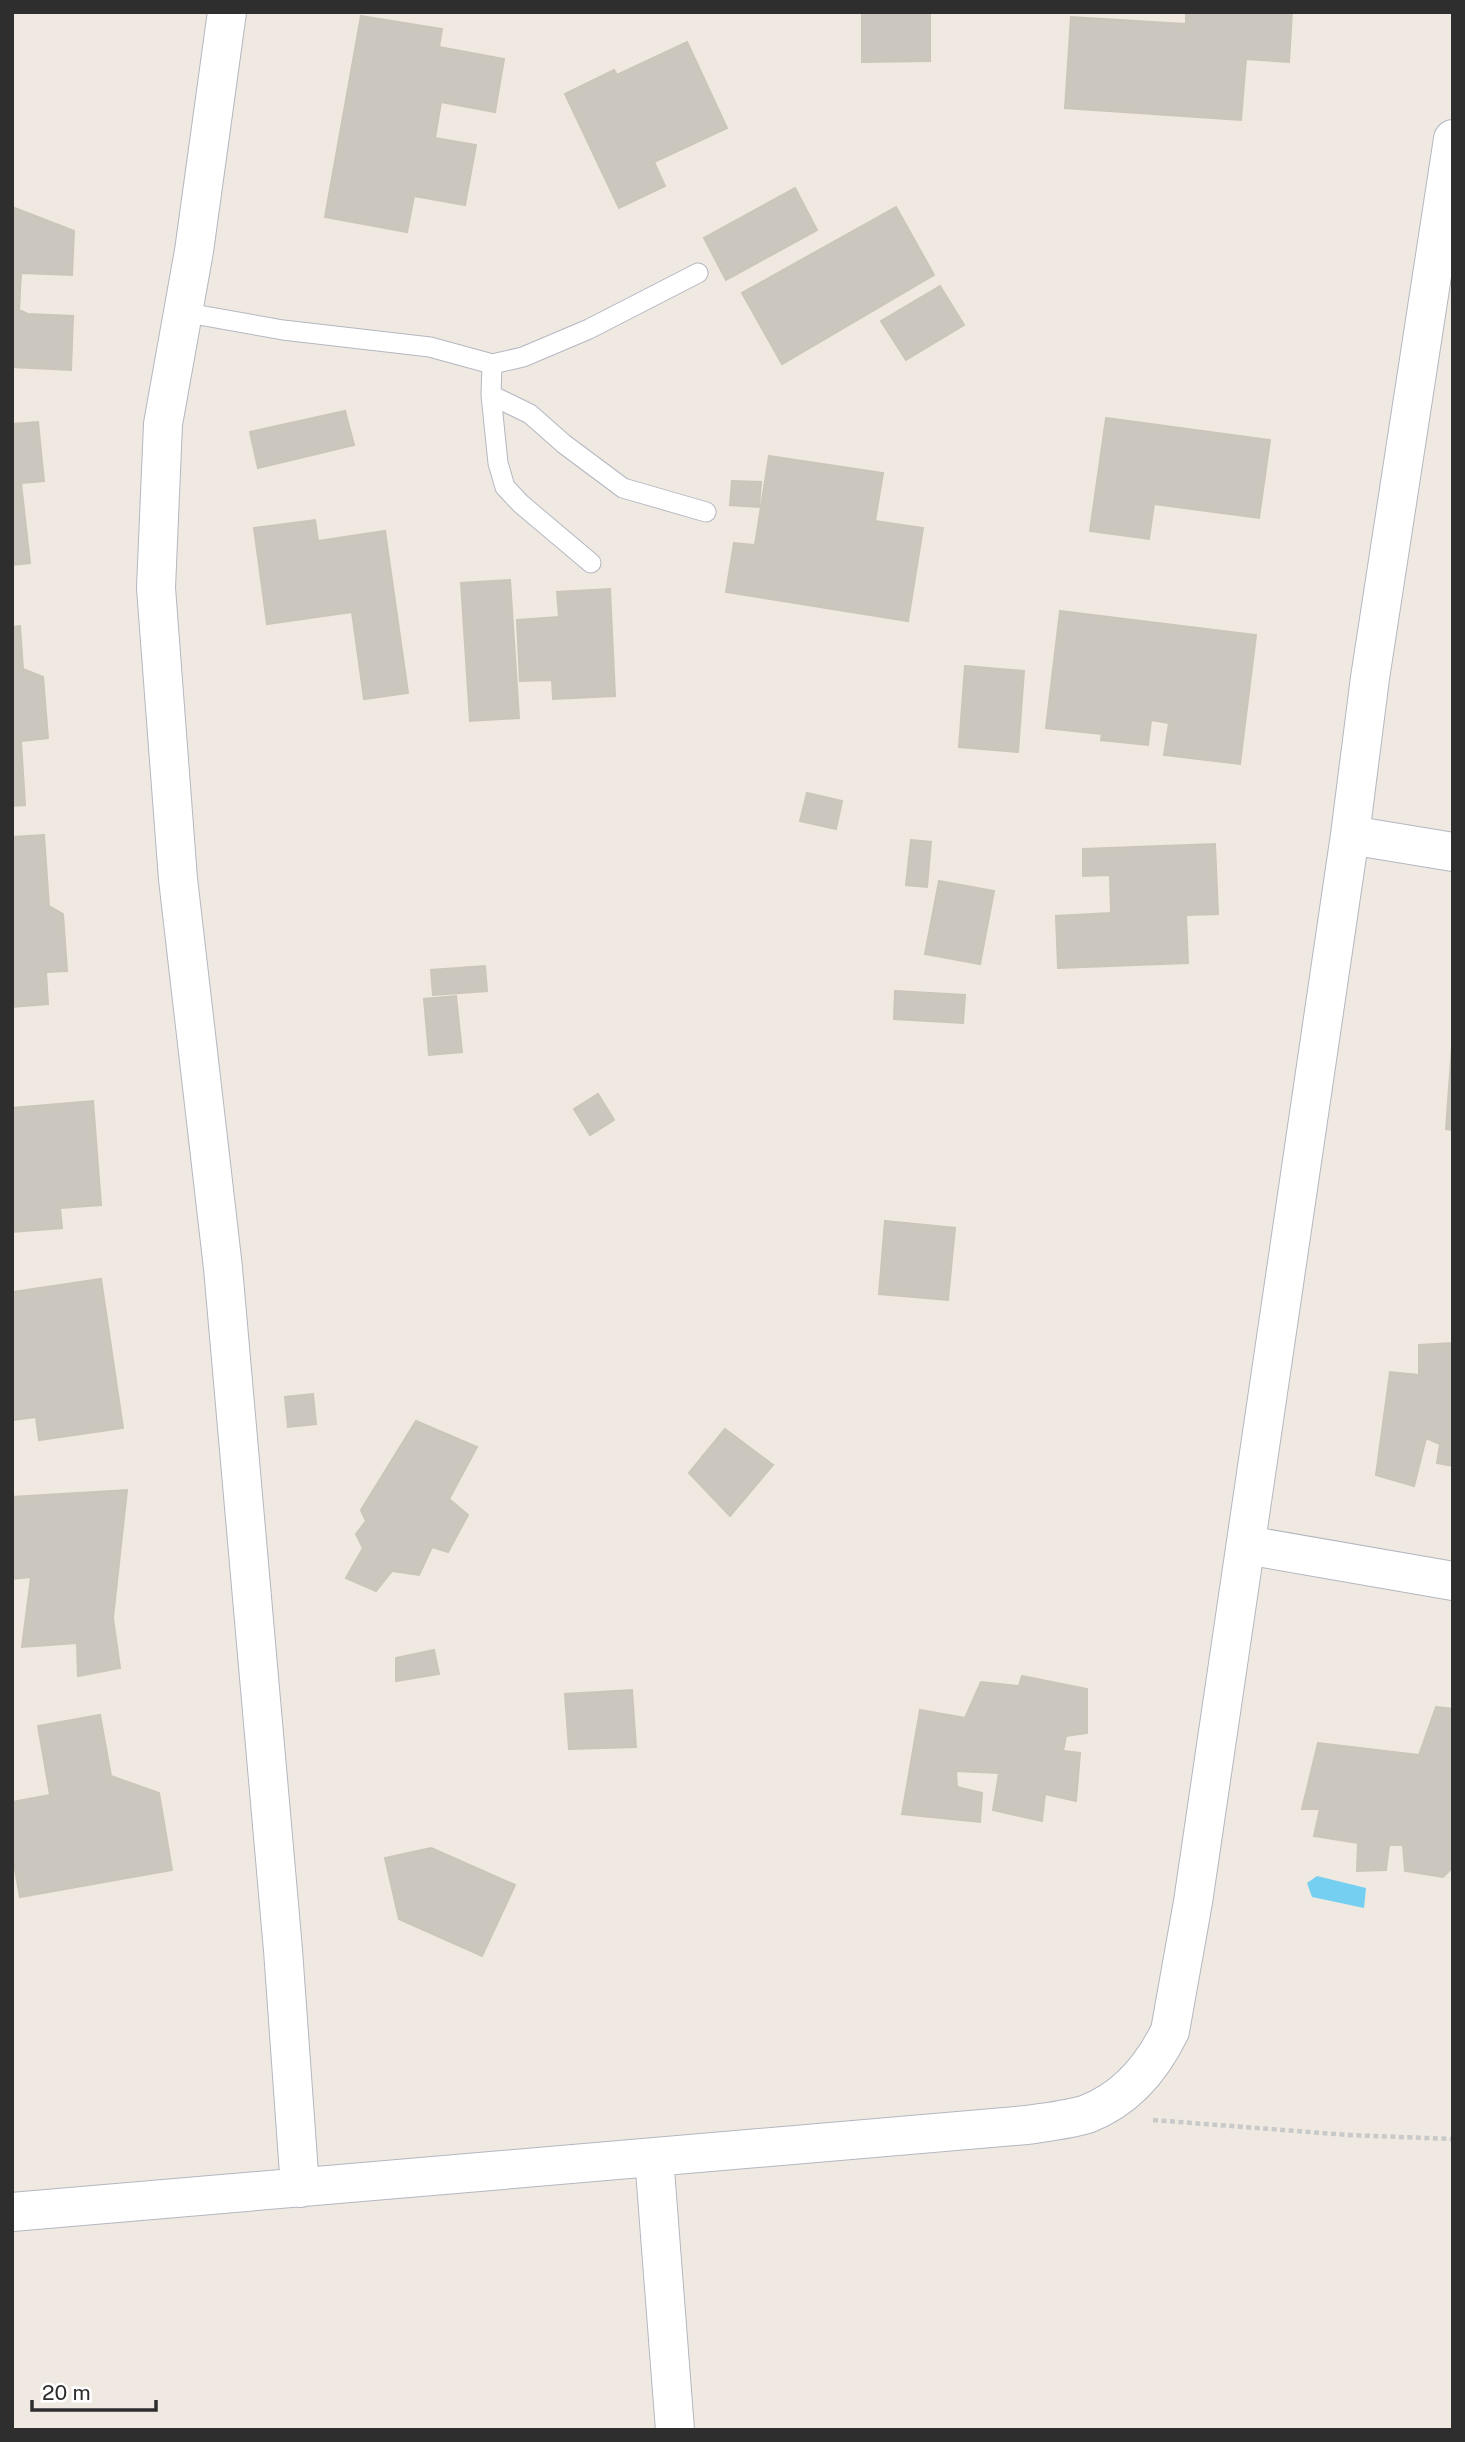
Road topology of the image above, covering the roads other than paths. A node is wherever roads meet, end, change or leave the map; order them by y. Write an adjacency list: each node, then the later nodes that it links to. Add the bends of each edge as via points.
1 (227, 12): 5 (street)
2 (1453, 139): 3 (street)
3 (1446, 233): 10 (street, via 1370,678)
4 (698, 272): 6 (lane, via 589,329 523,357)
5 (182, 312): 6 (lane, via 283,330 430,347); 15 (street, via 163,424 156,588 178,879 223,1268)
6 (492, 364): 7 (lane)
7 (491, 395): 8 (lane, via 530,414 623,488); 9 (lane, via 505,487)
8 (706, 512)
9 (591, 563)
10 (1350, 835): 11 (street); 12 (street)
11 (1453, 852)
12 (1246, 1545): 13 (street); 14 (street, via 1170,2031 1131,2087 1115,2101 1084,2115 1027,2125)
13 (1453, 1581)
14 (654, 2157): 15 (street); 17 (street)
15 (300, 2188): 16 (street)
16 (12, 2212)
17 (676, 2430)

